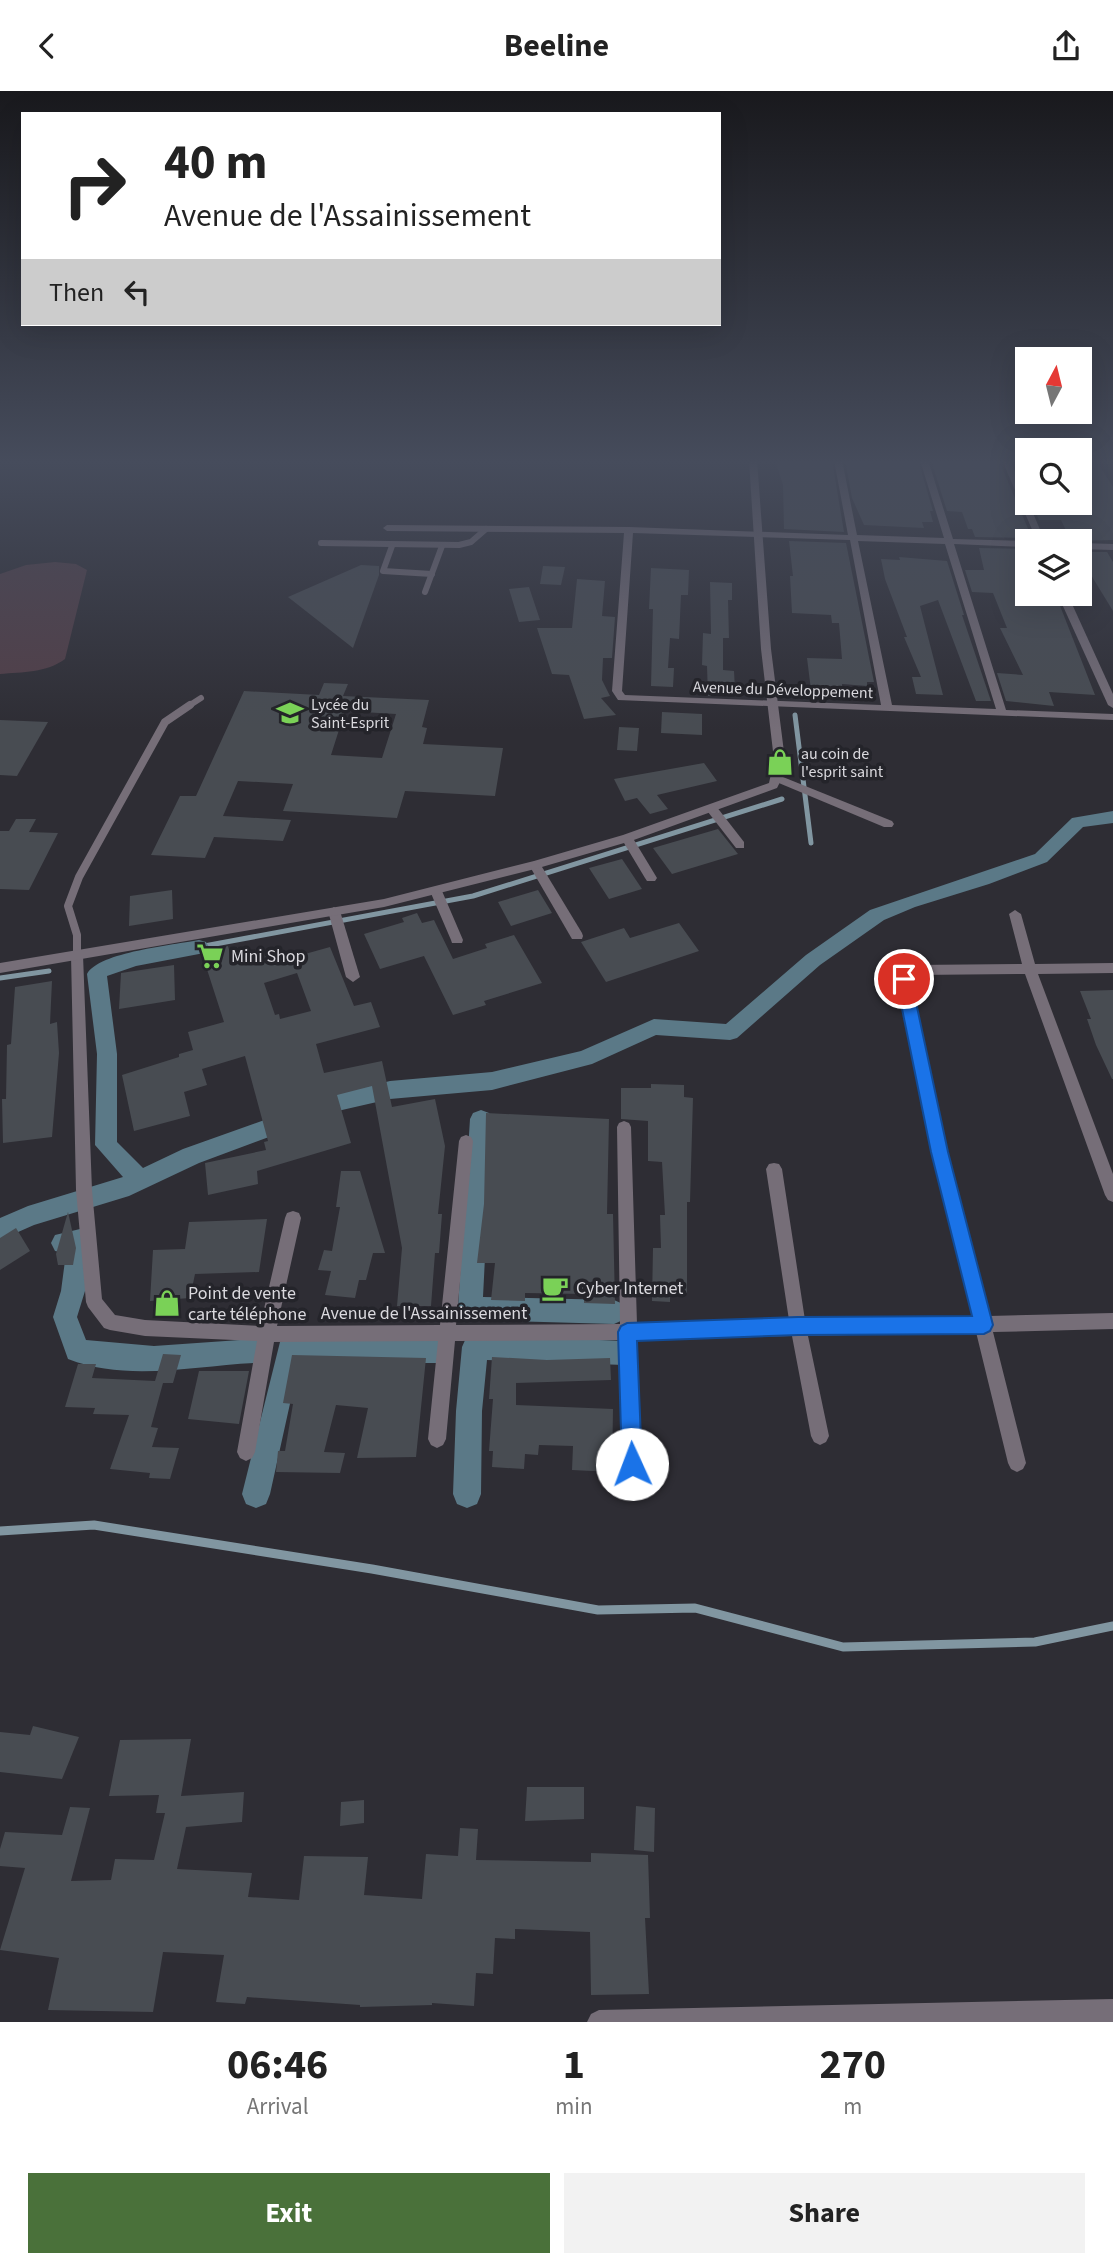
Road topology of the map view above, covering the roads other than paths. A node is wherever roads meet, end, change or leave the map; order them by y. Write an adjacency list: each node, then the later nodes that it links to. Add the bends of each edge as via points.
1 (391, 550): 7 (lane, via 383,571)
2 (441, 550): 7 (lane)
3 (628, 550): 11 (street, Avenue du Développement, via 618,695 629,700)
4 (761, 550): 11 (street)
5 (855, 550): 13 (street)
6 (953, 550): 14 (street)
7 (432, 574): 8 (lane)
8 (425, 592)
9 (1068, 606): 12 (street)
10 (201, 698): 28 (lane, via 165,722 79,877 68,906 77,935)
11 (771, 703): 13 (street, Avenue du Développement); 16 (street)
12 (1113, 705)
13 (887, 708): 14 (street, Avenue du Développement)
14 (1002, 713): 15 (street, Avenue du Développement)
15 (1113, 717)
16 (778, 779): 17 (street, via 763,790); 18 (street)
17 (712, 809): 19 (street); 20 (street)
18 (888, 824)
19 (627, 838): 21 (street); 22 (street)
20 (740, 845)
21 (535, 865): 23 (street); 26 (street)
22 (651, 877)
23 (436, 891): 24 (street); 27 (street)
24 (334, 911): 28 (street); 32 (street)
25 (1015, 914): 31 (street)
26 (577, 936)
27 (457, 940)
28 (77, 955): 29 (street); 43 (street, Avenue de l'Assainissement, via 85,1190 94,1302 110,1322)
29 (0, 968)
30 (1113, 968): 31 (street)
31 (1030, 969): 36 (street); 39 (street, via 914,970 904,979 940,1152)
32 (353, 977)
33 (624, 1127): 42 (street)
34 (466, 1141): 41 (street)
35 (774, 1169): 40 (street)
36 (1113, 1195)
37 (293, 1218): 43 (street)
38 (1113, 1321): 39 (street, Avenue de l'Assainissement)
39 (984, 1325): 40 (street, Avenue de l'Assainissement); 47 (street)
40 (798, 1326): 42 (street, Avenue de l'Assainissement); 44 (street)
41 (449, 1331): 42 (street, Avenue de l'Assainissement); 43 (street, Avenue de l'Assainissement); 45 (street)
42 (627, 1332): 48 (street)
43 (267, 1334): 46 (street)
44 (820, 1436)
45 (437, 1439)
46 (246, 1452)
47 (1017, 1462)
48 (632, 1464)
49 (1113, 2011): 50 (street)
50 (599, 2022)

